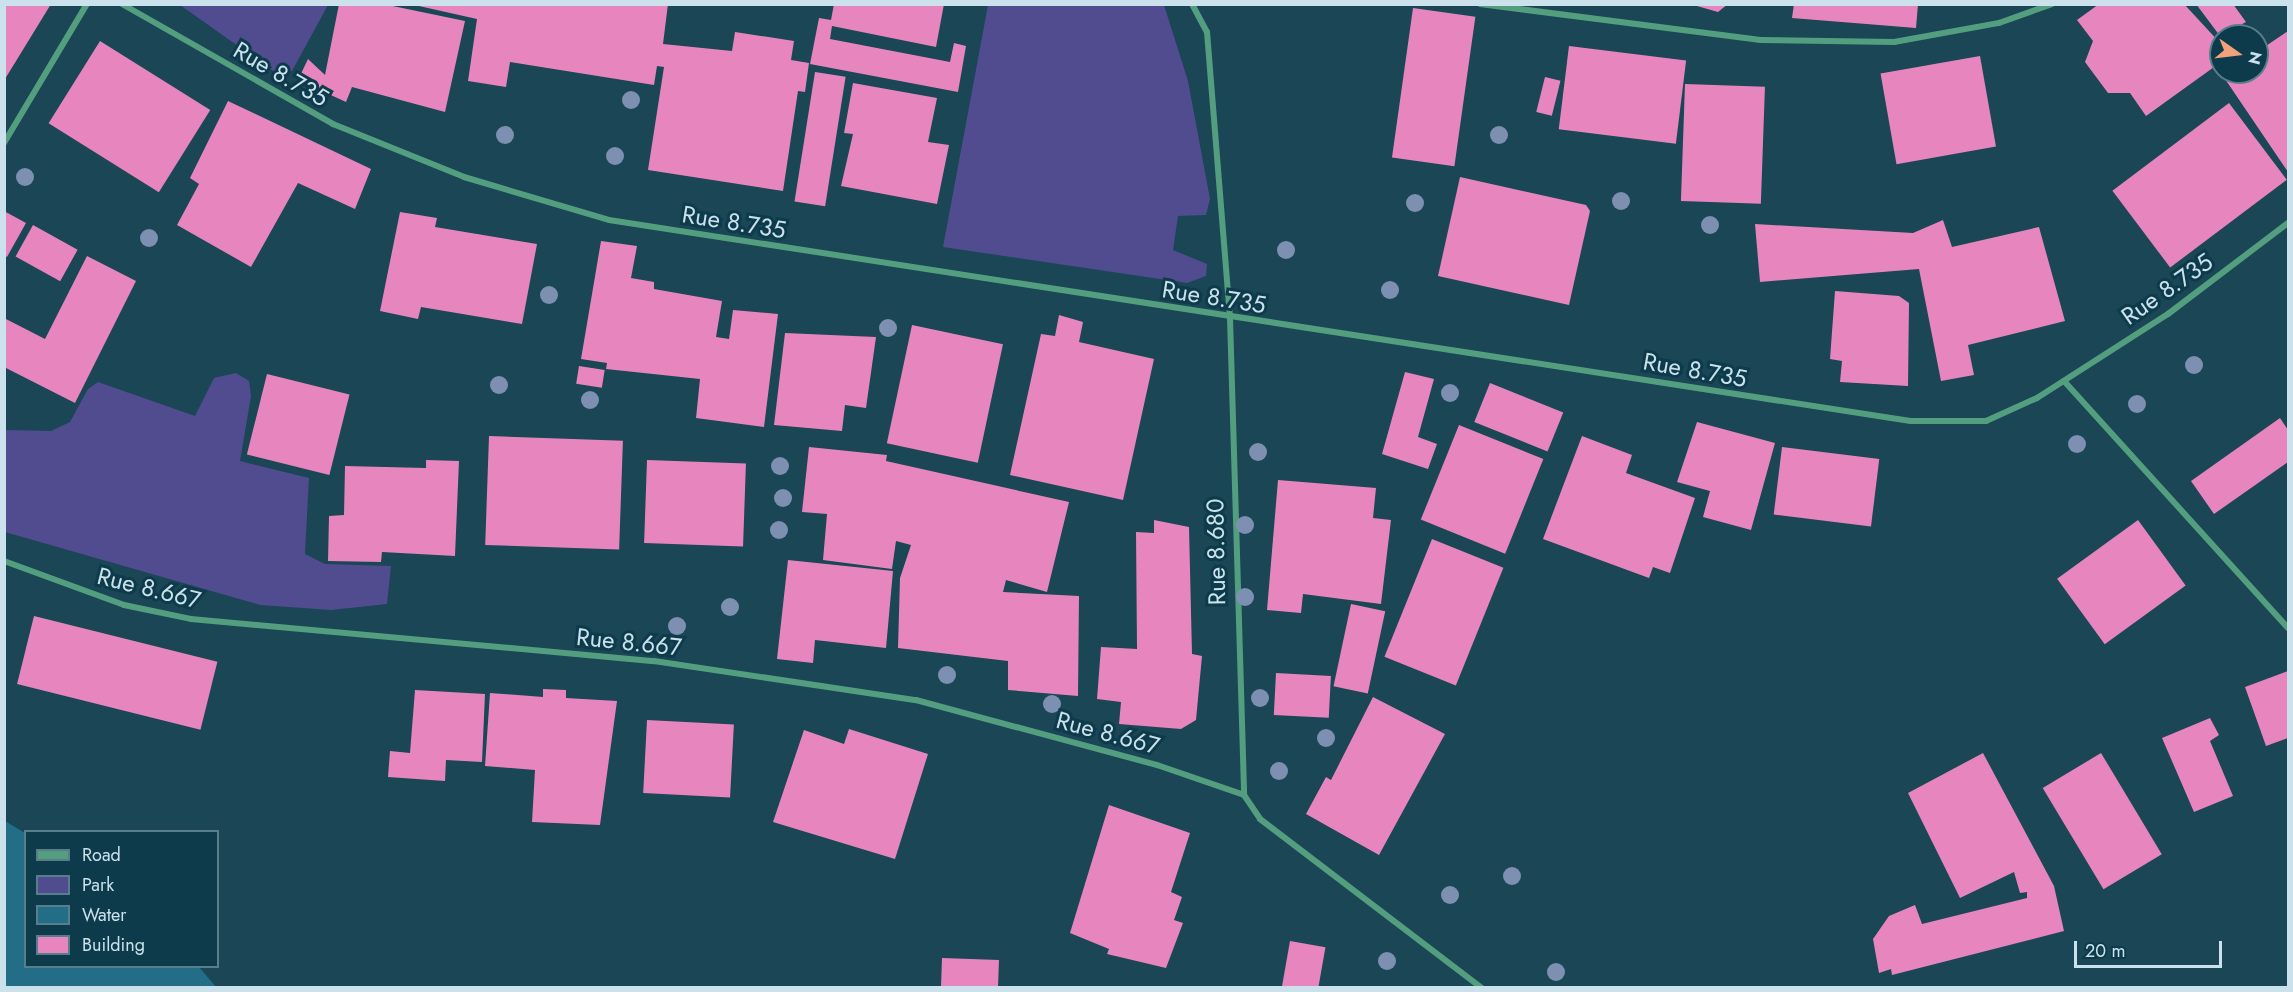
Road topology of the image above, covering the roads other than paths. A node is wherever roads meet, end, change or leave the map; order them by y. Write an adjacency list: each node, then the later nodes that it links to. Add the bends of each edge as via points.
1 (87, 4): 7 (street)
2 (122, 4): 9 (street, Rue 8.735, via 333,124 465,177 609,220)
3 (1192, 4): 9 (street, Rue 8.680, via 1207,32)
4 (1480, 4): 6 (street)
5 (2052, 4): 6 (street, via 1999,23 1894,42 1761,40)
6 (1538, 8)
7 (4, 143)
8 (2289, 223): 10 (street, Rue 8.735, via 2168,314)
9 (1230, 318): 10 (street, Rue 8.735, via 1911,421 1986,421); 13 (street, Rue 8.680)
10 (2064, 381): 12 (street)
11 (4, 561): 13 (street, Rue 8.667, via 124,606 191,619 654,661 916,700 1157,765)
12 (2289, 628)
13 (1244, 795): 14 (street, via 1260,819)
14 (1482, 987)

